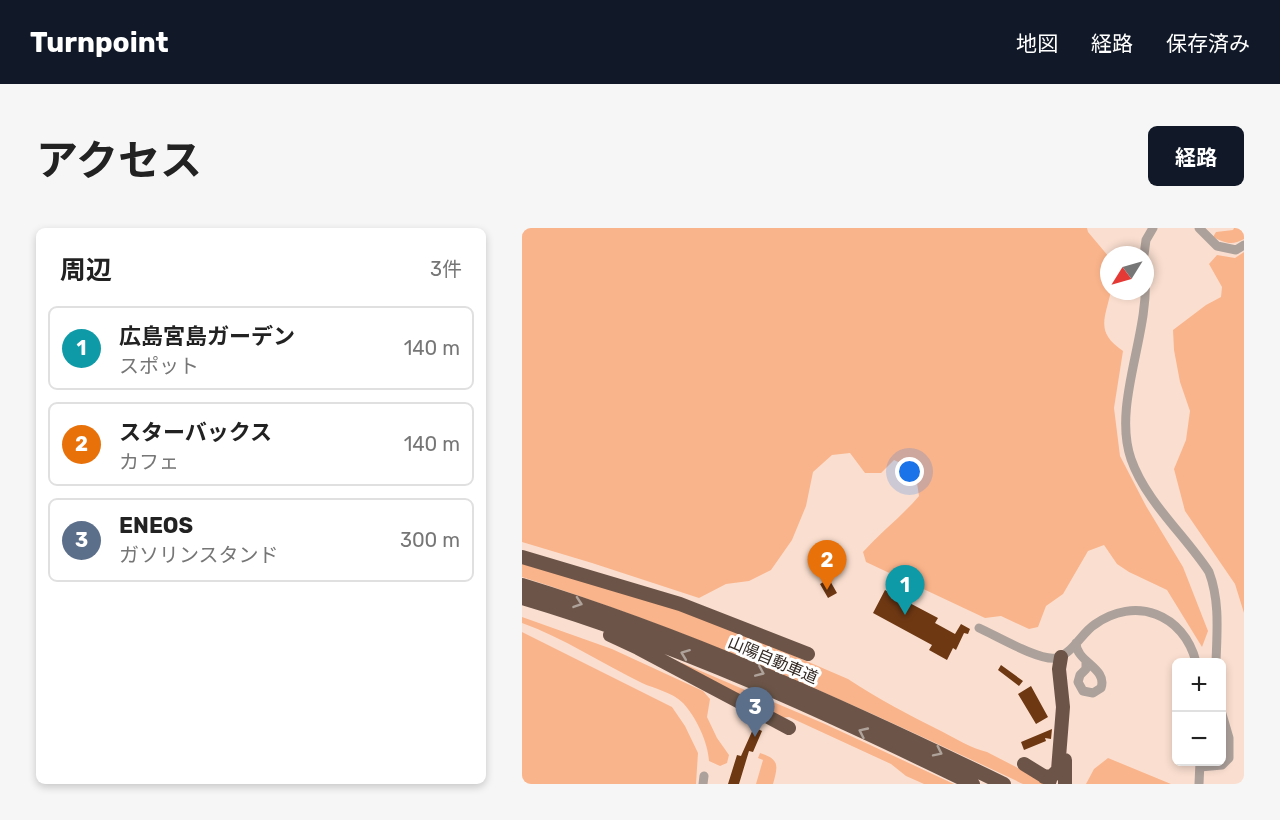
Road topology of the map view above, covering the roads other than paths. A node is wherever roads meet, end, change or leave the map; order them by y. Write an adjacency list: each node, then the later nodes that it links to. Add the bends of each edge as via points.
1 (1153, 228): 4 (street)
2 (1199, 228): 3 (street, via 1217,246 1236,250)
3 (1244, 245)
4 (1145, 246)
5 (1145, 300): 15 (street, via 1125,412 1127,446 1146,489 1209,572 1219,628)
6 (522, 557): 12 (highway, via 680,604)
7 (522, 585): 24 (highway, 山陽自動車道, one-way to 24, via 728,658)
8 (522, 598): 23 (highway, 山陽自動車道, one-way to 8, via 725,670 644,638)
9 (522, 603): 17 (highway, via 638,648)
10 (979, 628): 13 (street, via 1042,657)
11 (1076, 643): 13 (street); 14 (street, via 1092,626 1112,615 1135,610 1170,621 1189,643); 16 (street, via 1077,652)
12 (808, 654)
13 (1061, 657): 22 (highway, via 1063,707 1058,770); 26 (highway, via 1067,710)
14 (1194, 658)
15 (1216, 658)
16 (1086, 662)
17 (789, 728)
18 (1226, 731): 19 (street, via 1230,751)
19 (1226, 761)
20 (1024, 764): 22 (highway)
21 (1200, 766): 27 (street)
22 (1044, 777): 25 (highway)
23 (973, 784)
24 (1004, 784)
25 (1057, 784)
26 (1065, 784)
27 (1199, 784)

